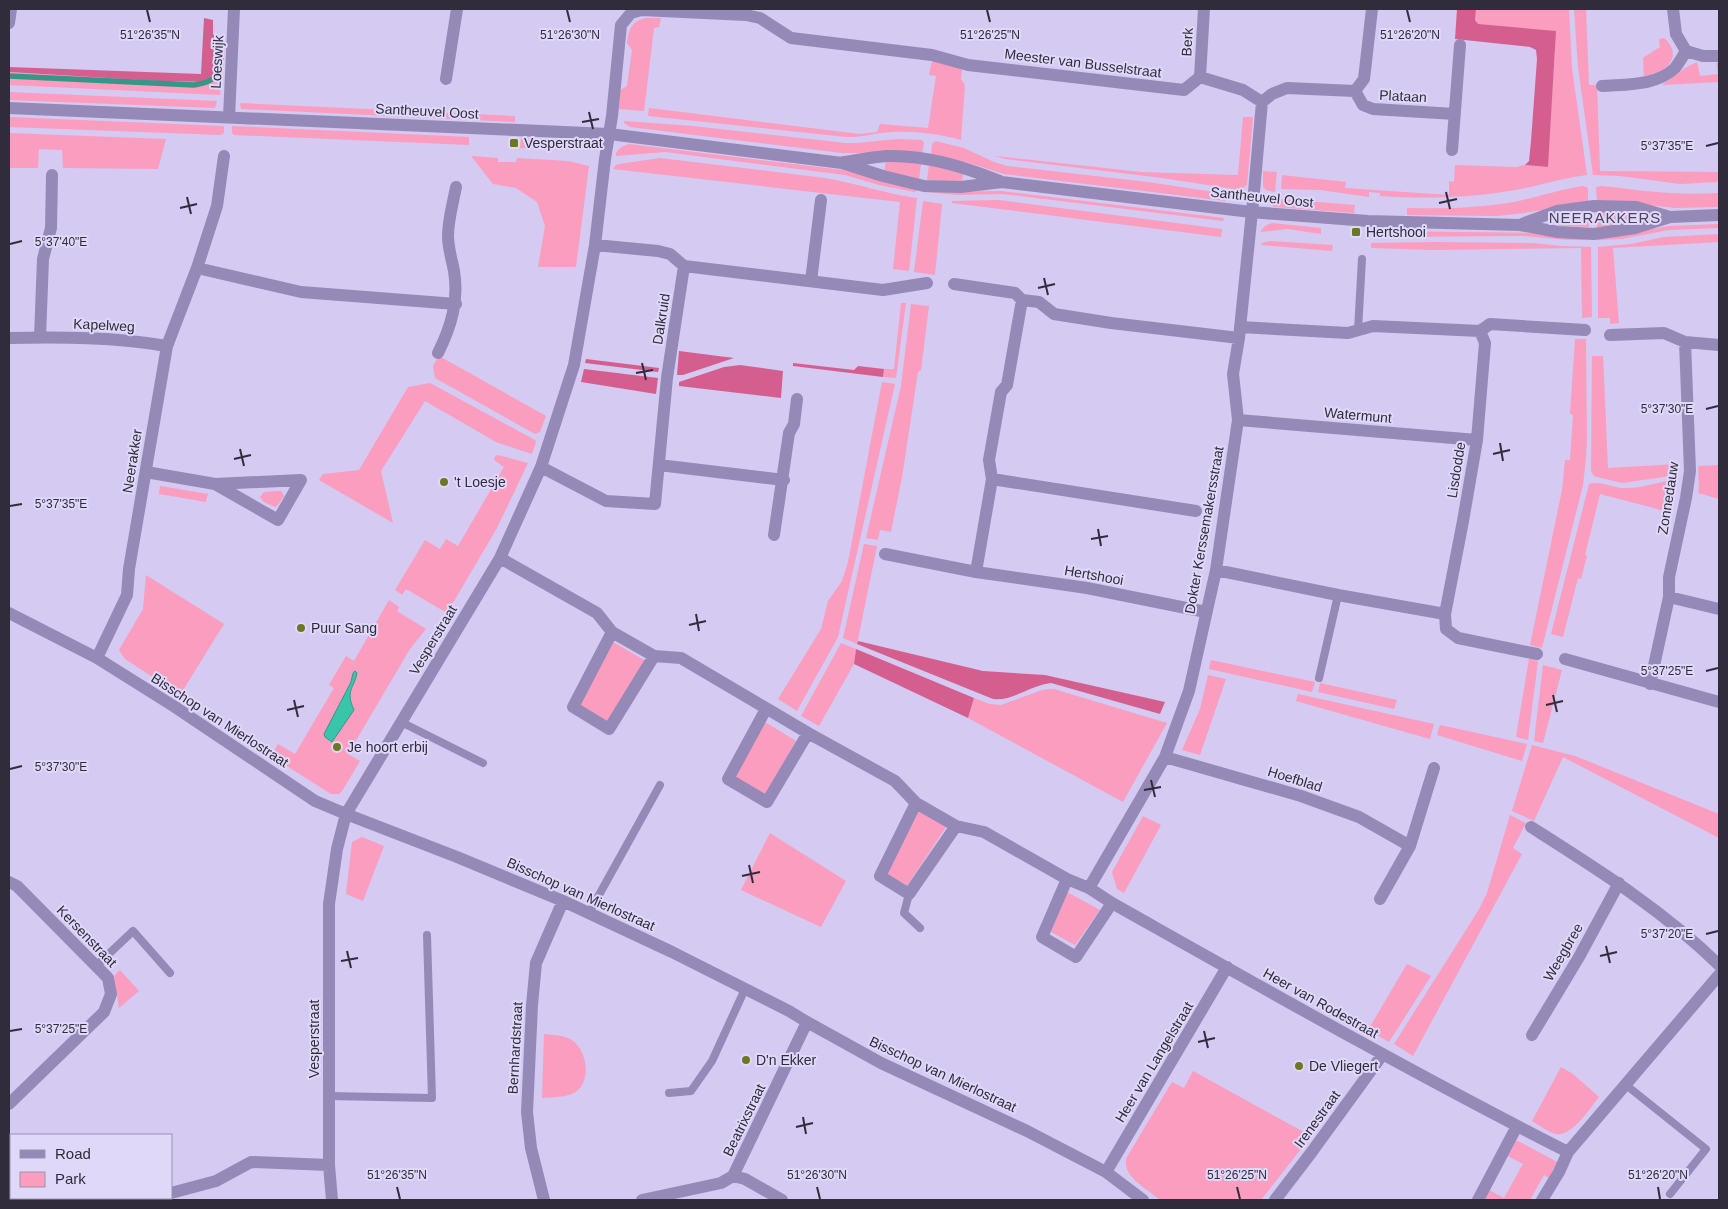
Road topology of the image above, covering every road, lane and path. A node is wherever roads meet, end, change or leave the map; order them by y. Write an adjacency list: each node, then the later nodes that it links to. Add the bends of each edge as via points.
1 (11, 9): 10 (street)
2 (227, 9): 3 (street, Loeswijk)
3 (234, 9): 21 (street, Loeswijk)
4 (457, 9): 15 (street)
5 (1204, 9): 14 (street, Berk)
6 (1372, 9): 17 (street, Plataan, via 1364,79)
7 (1673, 9): 12 (street, via 1676,34)
8 (630, 11): 9 (street, Meester van Busselstraat); 22 (street, Meester van Busselstraat, via 622,25)
9 (762, 14): 14 (street, Meester van Busselstraat, via 791,38 932,55 968,65 1184,90)
10 (9, 23)
11 (1460, 45): 20 (street)
12 (1686, 51): 13 (street); 16 (street, via 1675,68 1646,83)
13 (1719, 56)
14 (1200, 78): 18 (street, via 1242,90)
15 (446, 79)
16 (1602, 86)
17 (1355, 91): 18 (street, via 1287,88); 20 (street, Plataan, via 1363,105 1372,109)
18 (1262, 102): 30 (street)
19 (9, 108): 21 (street, Santheuvel Oost)
20 (1455, 114): 23 (street)
21 (229, 117): 22 (street, Santheuvel Oost)
22 (610, 134): 25 (street, Santheuvel Oost); 34 (street, Vesperstraat)
23 (1452, 150)
24 (224, 156): 37 (street, Neerakker, via 217,206)
25 (842, 163): 27 (street, Santheuvel Oost, via 924,186 961,187); 27 (street, Santheuvel Oost, via 886,156 928,159 966,168)
26 (52, 175): 48 (street, via 51,228 43,258)
27 (1002, 182): 30 (street, Santheuvel Oost)
28 (456, 186): 42 (street, via 448,239 455,273)
29 (822, 200): 38 (street)
30 (1251, 212): 33 (street, Santheuvel Oost, via 1361,221); 46 (street, Dokter Kerssemakersstraat)
31 (1719, 215): 32 (street, Santheuvel Oost)
32 (1670, 217): 33 (street, Santheuvel Oost, via 1636,228 1594,234); 33 (street, Santheuvel Oost, via 1636,207 1594,206 1558,211)
33 (1520, 225)
34 (594, 245): 36 (street, via 658,251 670,254); 58 (street, Vesperstraat, via 574,365)
35 (1362, 259): 43 (lane)
36 (684, 266): 38 (street); 57 (street, Dalkruid)
37 (197, 268): 42 (street, via 301,292); 52 (street, Neerakker)
38 (811, 280): 39 (street, via 883,290)
39 (927, 283)
40 (954, 284): 41 (street, via 1015,293)
41 (1022, 300): 46 (street, via 1039,302 1054,314 1111,323); 60 (street, via 1008,385 1001,392 989,460)
42 (456, 304): 53 (street)
43 (1358, 330): 45 (street, via 1373,326); 46 (street, via 1348,333)
44 (1585, 330): 45 (street, via 1490,324)
45 (1480, 331): 56 (street, Lisdodde, via 1485,343)
46 (1239, 332): 55 (street, Dokter Kerssemakersstraat, via 1234,374)
47 (1610, 335): 50 (street, via 1664,333)
48 (40, 337): 49 (street, Kapelweg); 52 (street, Kapelweg, via 136,340)
49 (9, 338)
50 (1684, 342): 51 (street); 70 (street, Zonnedauw, via 1690,471 1669,577)
51 (1719, 344)
52 (166, 346): 59 (street, Neerakker)
53 (438, 353)
54 (797, 399): 61 (street, via 794,424 789,433)
55 (1238, 420): 56 (street, Watermunt); 67 (street, Dokter Kerssemakersstraat)
56 (1477, 440): 74 (street, Lisdodde)
57 (658, 465): 58 (street, Dalkruid, via 655,504 606,501); 61 (street)
58 (541, 467): 66 (street, Vesperstraat)
59 (146, 472): 62 (street); 78 (street, Neerakker, via 126,594)
60 (992, 479): 63 (street); 68 (street)
61 (784, 480): 64 (street)
62 (215, 484): 62 (street, via 234,483 301,480 278,520)
63 (1196, 510)
64 (774, 535)
65 (885, 554): 68 (street, Hertshooi)
66 (500, 558): 75 (street, Heer van Rodestraat, via 597,613); 84 (street, Vesperstraat)
67 (1216, 570): 69 (street); 73 (street, Dokter Kerssemakersstraat)
68 (976, 572): 73 (street, Hertshooi, via 1087,588)
69 (1338, 595): 74 (street); 80 (lane)
70 (1669, 597): 71 (street); 81 (street, Zonnedauw)
71 (1719, 609)
72 (9, 612): 78 (street, Bisschop van Mierlostraat)
73 (1206, 612): 86 (street, Dokter Kerssemakersstraat, via 1190,691)
74 (1445, 614): 76 (street, via 1446,629 1458,638)
75 (612, 632): 77 (street, Heer van Rodestraat); 77 (street, via 573,707 609,729)
76 (1537, 654)
77 (654, 656): 83 (street, Heer van Rodestraat, via 681,658)
78 (97, 658): 91 (street, Bisschop van Mierlostraat, via 315,800)
79 (1565, 659): 81 (street)
80 (1318, 678)
81 (1650, 684): 82 (street)
82 (1719, 702)
83 (766, 709): 85 (street, Heer van Rodestraat); 85 (street, via 728,779 767,802)
84 (401, 722): 87 (lane); 91 (street, Vesperstraat)
85 (808, 732): 90 (street, Heer van Rodestraat, via 895,781)
86 (1165, 758): 94 (street, Hoefblad, via 1301,796 1359,817); 98 (street, Dokter Kerssemakersstraat)
87 (483, 763)
88 (1434, 768): 94 (street)
89 (660, 785): 103 (lane)
90 (916, 802): 92 (street, Heer van Rodestraat); 99 (street, via 880,876)
91 (346, 814): 101 (street, Bisschop van Mierlostraat); 117 (street, Vesperstraat, via 329,904)
92 (956, 826): 95 (street, Heer van Rodestraat, via 984,832); 99 (street)
93 (1531, 827): 97 (street)
94 (1410, 846): 100 (street)
95 (1067, 880): 98 (street, Heer van Rodestraat); 102 (street, via 1042,937 1076,957)
96 (9, 882): 107 (street, Kersenstraat, via 17,886)
97 (1618, 883): 106 (street, via 1696,943); 113 (street, Weegbree)
98 (1089, 888): 102 (street, Heer van Rodestraat)
99 (909, 894): 104 (lane, via 904,913)
100 (1380, 899)
101 (563, 901): 103 (street, Bisschop van Mierlostraat); 127 (street, Bernhardstraat, via 536,963 532,1005 527,1112 531,1148)
102 (1112, 903): 108 (street, Heer van Rodestraat)
103 (589, 913): 111 (street, Bisschop van Mierlostraat)
104 (920, 928)
105 (427, 935): 117 (lane, via 432,1098)
106 (1719, 965)
107 (96, 966): 109 (lane, via 133,931); 118 (street, Kersenstraat, via 108,978 111,994 104,1012)
108 (1227, 967): 114 (street, Heer van Rodestraat); 122 (street, Heer van Langelstraat)
109 (170, 973)
110 (1719, 975): 115 (street)
111 (745, 989): 112 (street, Bisschop van Mierlostraat); 116 (lane, via 712,1061 691,1091)
112 (807, 1022): 122 (street, Bisschop van Mierlostraat, via 880,1063 1027,1131); 123 (street, Beatrixstraat)
113 (1532, 1035)
114 (1382, 1054): 119 (street, Heer van Rodestraat); 131 (street, Irenestraat)
115 (1626, 1084): 120 (street); 125 (lane, via 1706,1149)
116 (669, 1093)
117 (329, 1096): 121 (street, Vesperstraat)
118 (9, 1104)
119 (1517, 1126): 120 (street, Heer van Rodestraat); 132 (street)
120 (1568, 1152): 133 (street)
121 (329, 1165): 124 (street, via 251,1162 216,1180); 126 (street, Vesperstraat)
122 (1106, 1172): 130 (street, Bisschop van Mierlostraat)
123 (733, 1176): 128 (street, via 721,1183); 129 (street, via 745,1179)
124 (172, 1194)
125 (1670, 1194)
126 (332, 1200)
127 (544, 1200)
128 (642, 1200)
129 (782, 1200)
130 (1143, 1200)
131 (1275, 1200)
132 (1478, 1200)
133 (1542, 1200)

